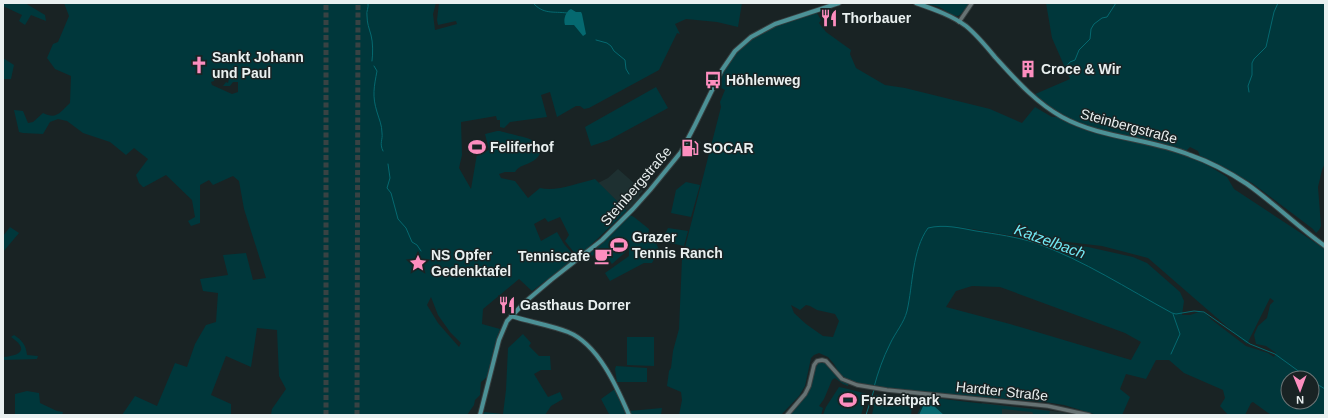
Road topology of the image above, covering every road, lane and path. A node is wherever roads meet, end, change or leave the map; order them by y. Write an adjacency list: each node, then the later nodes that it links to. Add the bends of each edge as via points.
1 (839, 3): 6 (main road, Steinbergstraße, via 775,24 751,37 738,48 722,70 681,152 650,190 602,240)
2 (916, 3): 4 (main road, Steinbergstraße)
3 (972, 3): 4 (street)
4 (959, 22): 5 (main road, Steinbergstraße, via 978,37 1020,85 1046,108 1079,126 1162,146 1212,164 1247,184)
5 (1325, 246)
6 (511, 316): 7 (main road, Steinbergstraße, via 504,326); 8 (main road, via 568,332 585,342 608,373)
7 (480, 415)
8 (629, 415)
9 (787, 415): 10 (street, Hardter Straße, via 805,394 814,365 822,360 847,382 878,389 1048,406)
10 (1089, 415)

